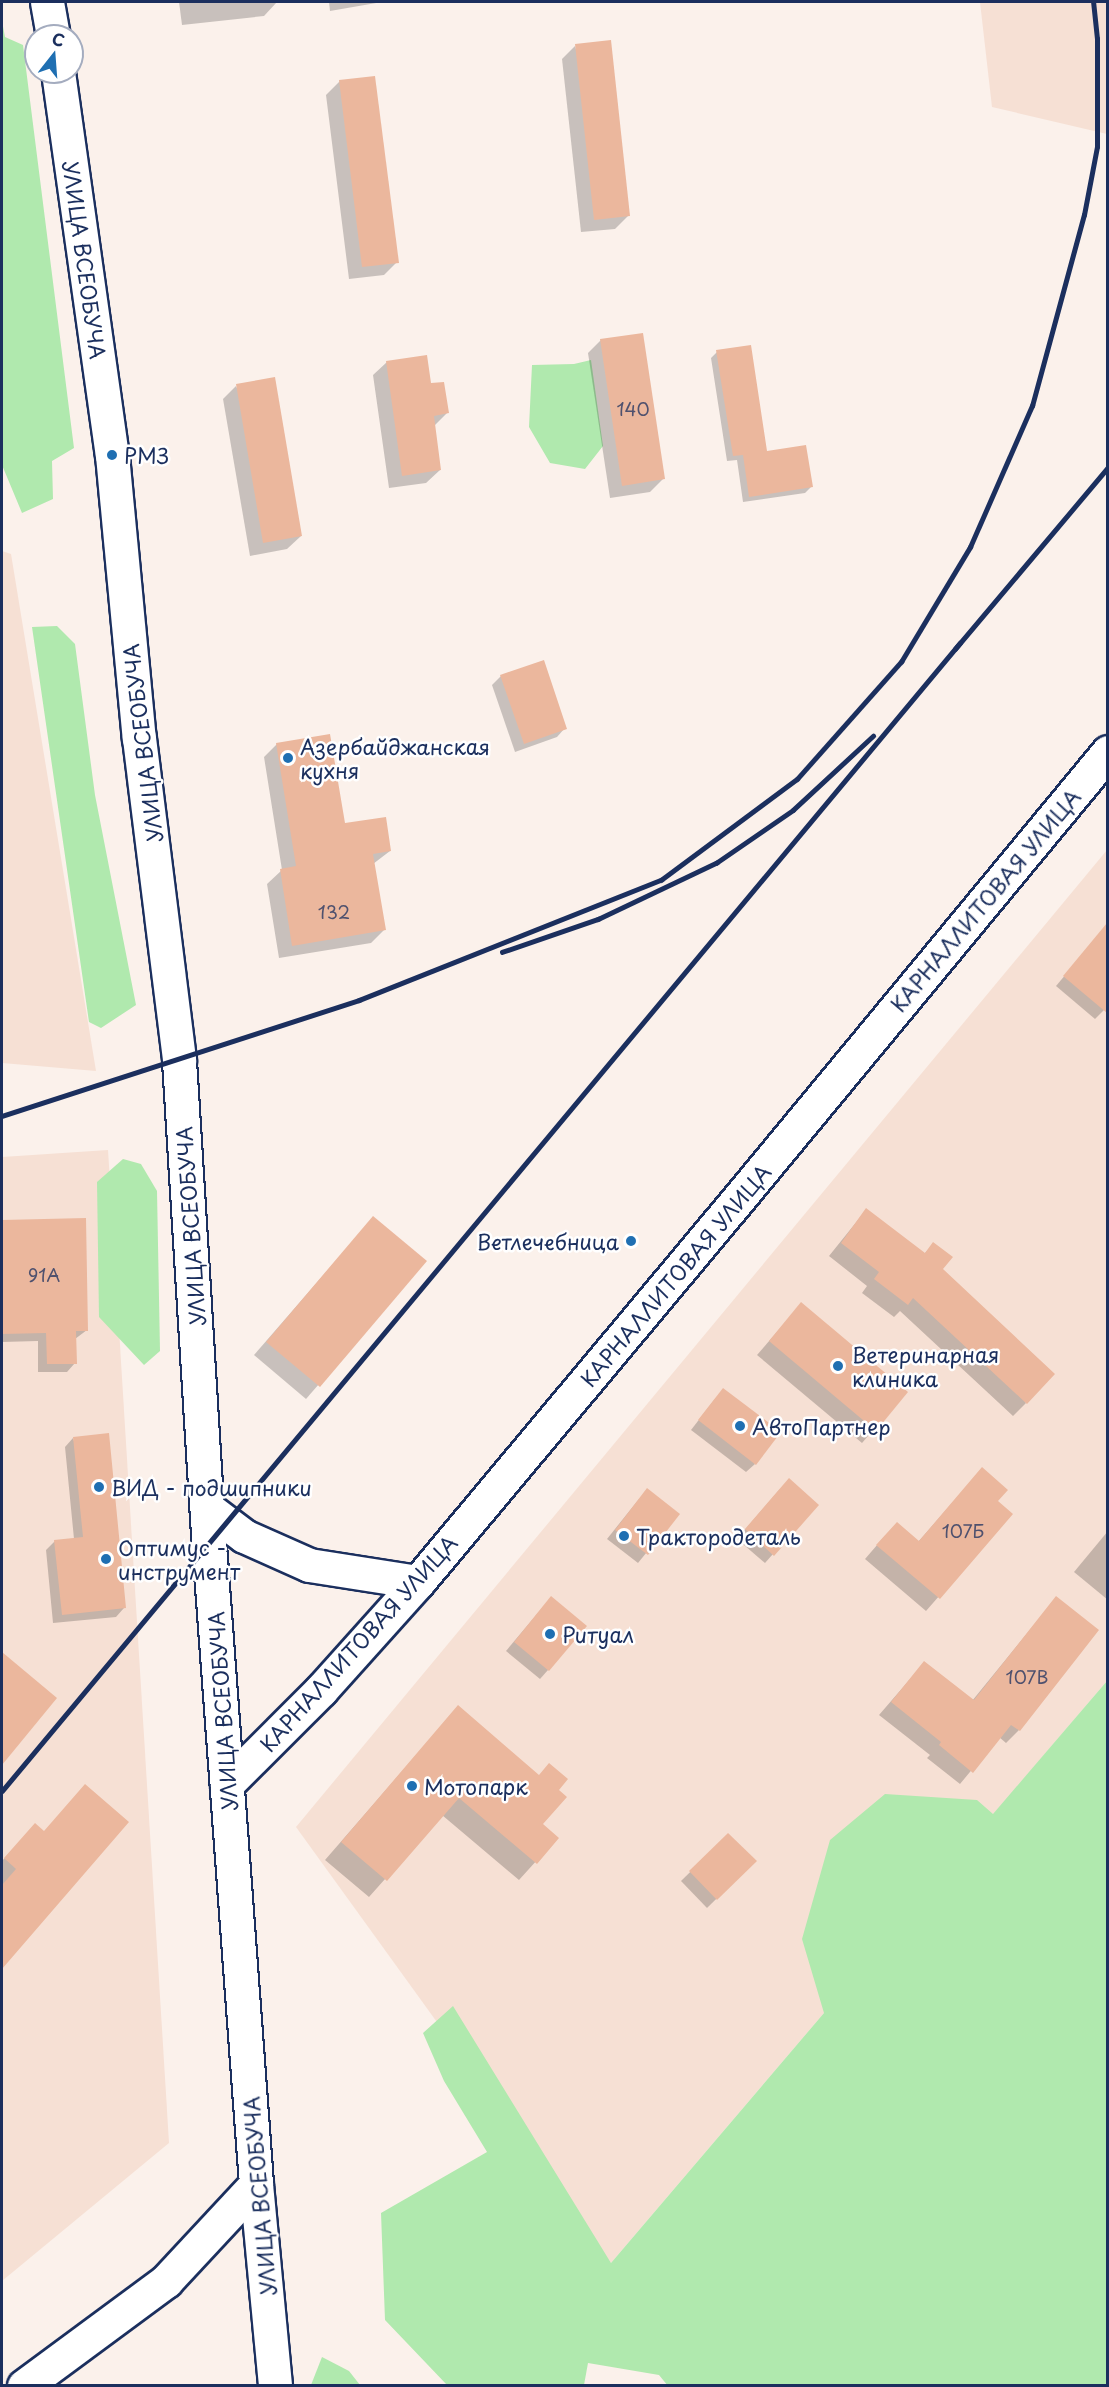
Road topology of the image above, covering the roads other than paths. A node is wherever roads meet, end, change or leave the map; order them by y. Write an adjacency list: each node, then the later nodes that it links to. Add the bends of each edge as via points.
1 (47, 2): 2 (main road)
2 (51, 24)
3 (60, 84): 5 (main road, УЛИЦА ВСЕОБУЧА, via 112,455 139,738 179,1060)
4 (1107, 752): 6 (main road, КАРНАЛЛИТОВАЯ УЛИЦА)
5 (207, 1508): 6 (main road, via 244,1536 309,1565); 7 (main road, УЛИЦА ВСЕОБУЧА)
6 (408, 1593): 7 (main road, КАРНАЛЛИТОВАЯ УЛИЦА, via 321,1690)
7 (227, 1784): 8 (main road, УЛИЦА ВСЕОБУЧА)
8 (256, 2184): 9 (main road, via 166,2281); 10 (main road, УЛИЦА ВСЕОБУЧА)
9 (24, 2385)
10 (275, 2385)

